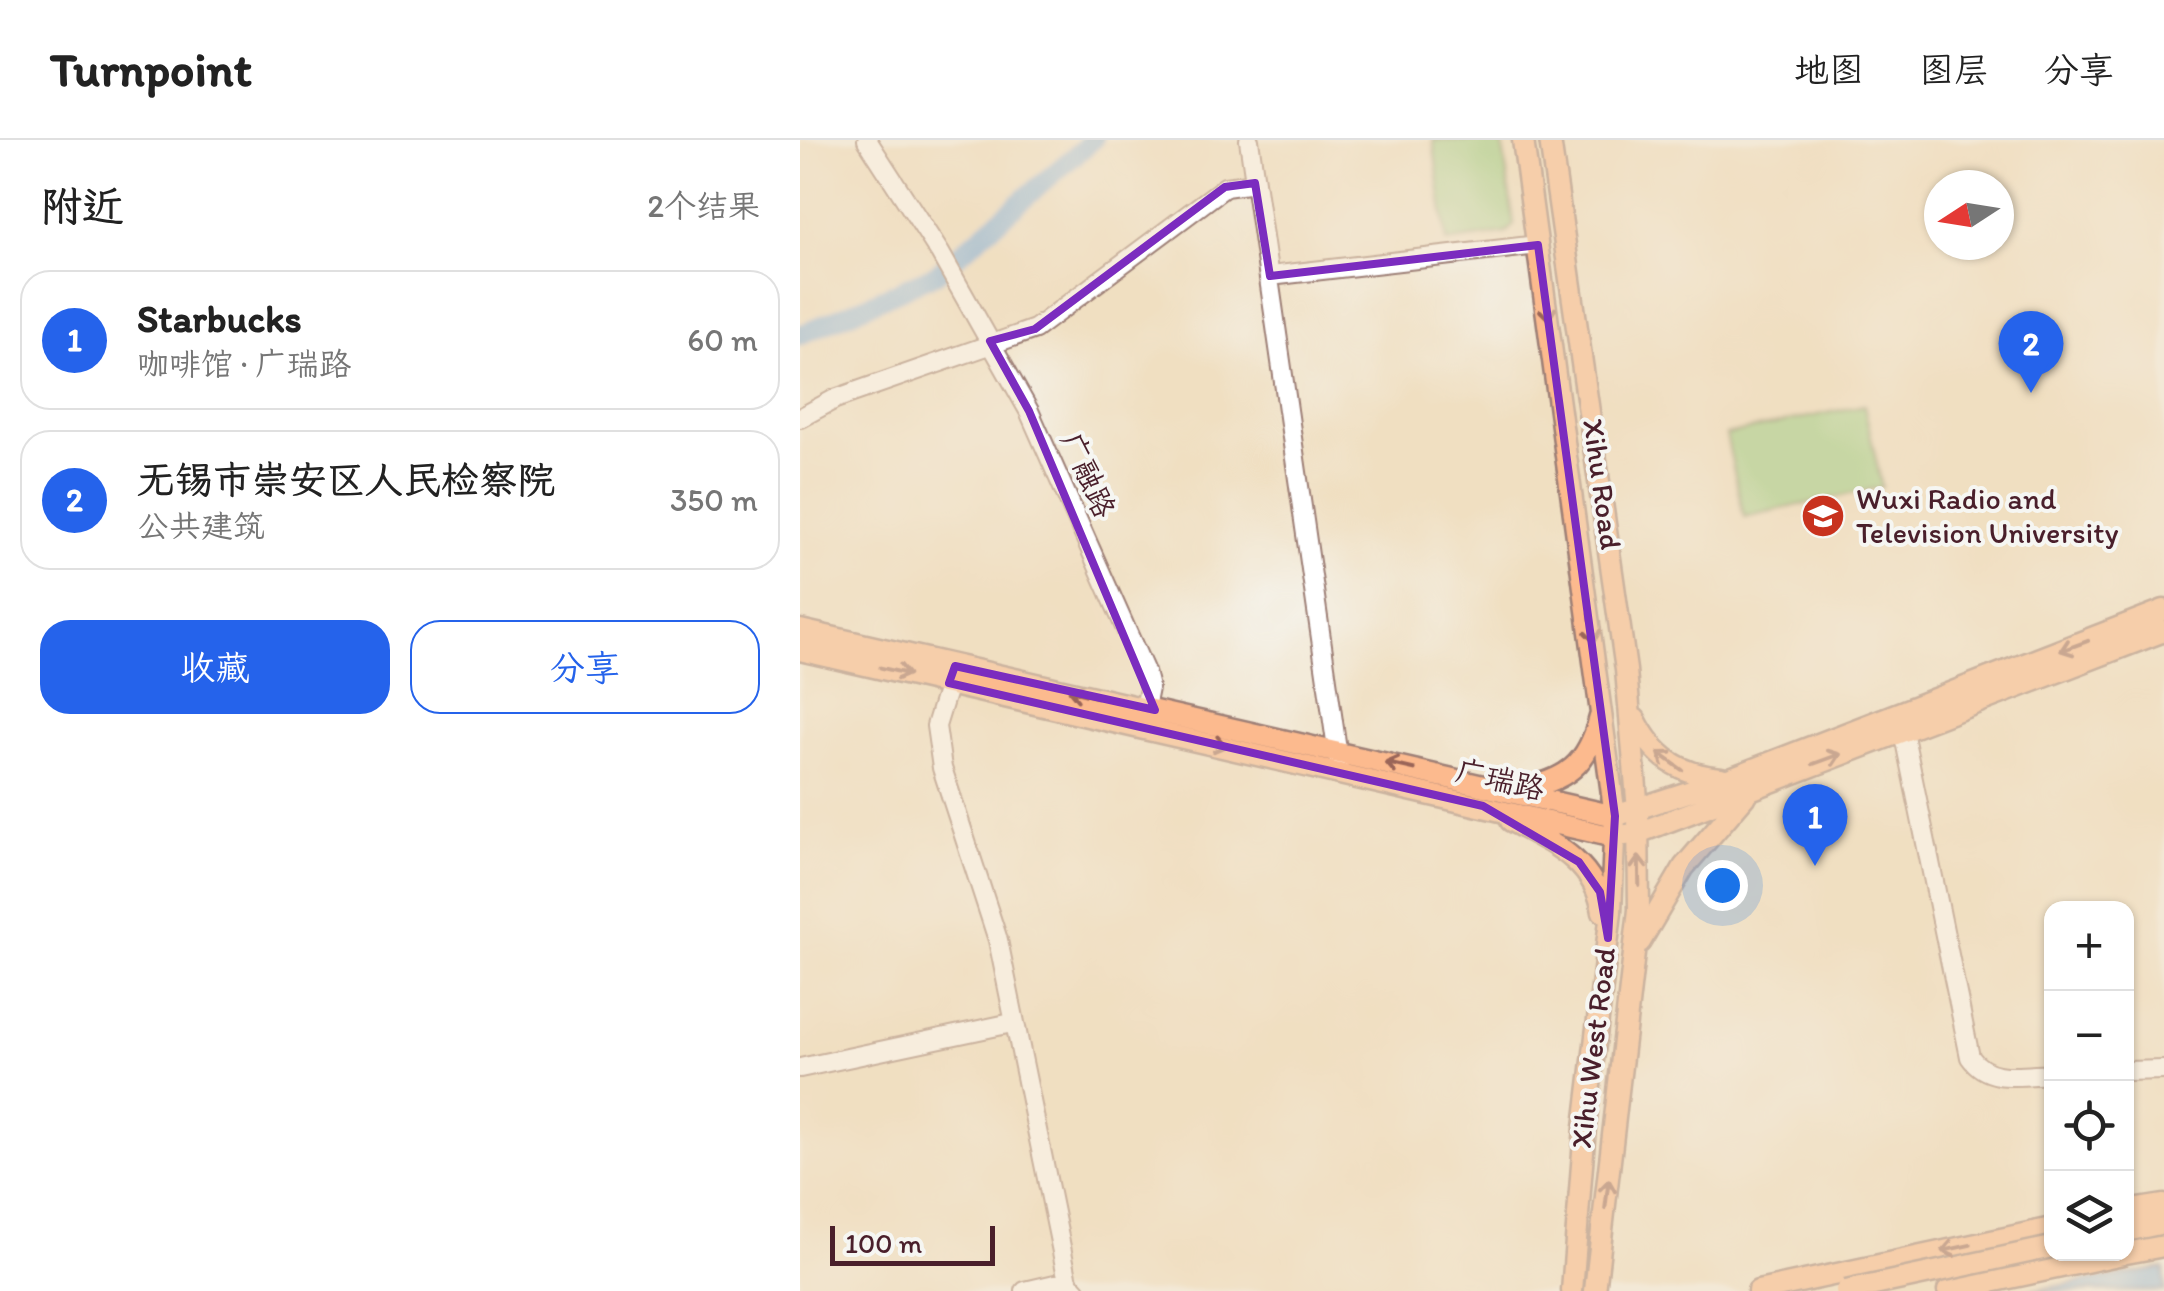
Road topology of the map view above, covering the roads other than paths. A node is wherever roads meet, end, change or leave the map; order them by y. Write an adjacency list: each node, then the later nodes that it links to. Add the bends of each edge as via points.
1 (867, 140): 8 (street, 广融路)
2 (1249, 140): 5 (street)
3 (1524, 140): 6 (main road, Xihu Road)
4 (1550, 140): 17 (main road, Xihu Road)
5 (1255, 182): 7 (street); 8 (street, via 1226,187 1035,329)
6 (1538, 244): 7 (street); 15 (main road, Xihu Road, one-way to 15)
7 (1270, 276): 19 (street)
8 (990, 341): 9 (street); 16 (street, 广融路, via 1029,410 1144,672)
9 (800, 418)
10 (2164, 610): 20 (main road, 广瑞路, one-way to 20)
11 (800, 630): 14 (main road, 广瑞路)
12 (2164, 631): 18 (main road, 广瑞路)
13 (800, 650): 14 (main road, 广瑞路, one-way to 14)
14 (952, 675): 16 (main road, 广瑞路, one-way to 14); 19 (main road, 广瑞路, one-way to 19); 29 (street, via 936,726 942,768 998,940)
15 (1602, 705): 22 (main road, via 1582,764 1551,783); 25 (main road, Xihu Road)
16 (1145, 708): 19 (main road, 广瑞路)
17 (1632, 714): 20 (main road, one-way to 17, via 1693,776 1665,760); 24 (main road, Xihu Road)
18 (1903, 731): 21 (main road, 广瑞路, one-way to 18); 33 (street, via 1970,1057 1992,1076)
19 (1338, 762): 22 (main road, 广瑞路, one-way to 19); 23 (main road, 广瑞路)
20 (1728, 779): 24 (main road, 广瑞路)
21 (1750, 791): 26 (main road, 广瑞路); 28 (main road, via 1684,868)
22 (1510, 792): 25 (main road, 广瑞路)
23 (1483, 806): 25 (main road, 广瑞路); 27 (main road, via 1579,862 1600,892)
24 (1638, 812): 25 (main road, 广瑞路); 26 (main road, Xihu West Road)
25 (1615, 826): 26 (main road, 广瑞路); 27 (main road, Xihu West Road)
26 (1638, 833): 28 (main road, Xihu West Road, one-way to 26)
27 (1608, 938): 44 (main road, Xihu West Road)
28 (1634, 953): 46 (main road, Xihu West Road, one-way to 28)
29 (1012, 1023): 30 (street); 43 (street)
30 (800, 1068)
31 (2164, 1070): 32 (street)
32 (2134, 1071)
33 (2044, 1074)
34 (2164, 1205): 35 (main road)
35 (2134, 1210)
36 (2164, 1223): 37 (main road)
37 (2134, 1229)
38 (2044, 1230): 47 (main road, one-way to 47)
39 (2164, 1246): 41 (main road)
40 (2044, 1249): 48 (main road, bridge)
41 (2134, 1251)
42 (2088, 1261): 49 (main road)
43 (1073, 1286): 45 (street)
44 (1572, 1290)
45 (1026, 1291)
46 (1595, 1291)
47 (1758, 1291)
48 (1846, 1291)
49 (1948, 1291)

